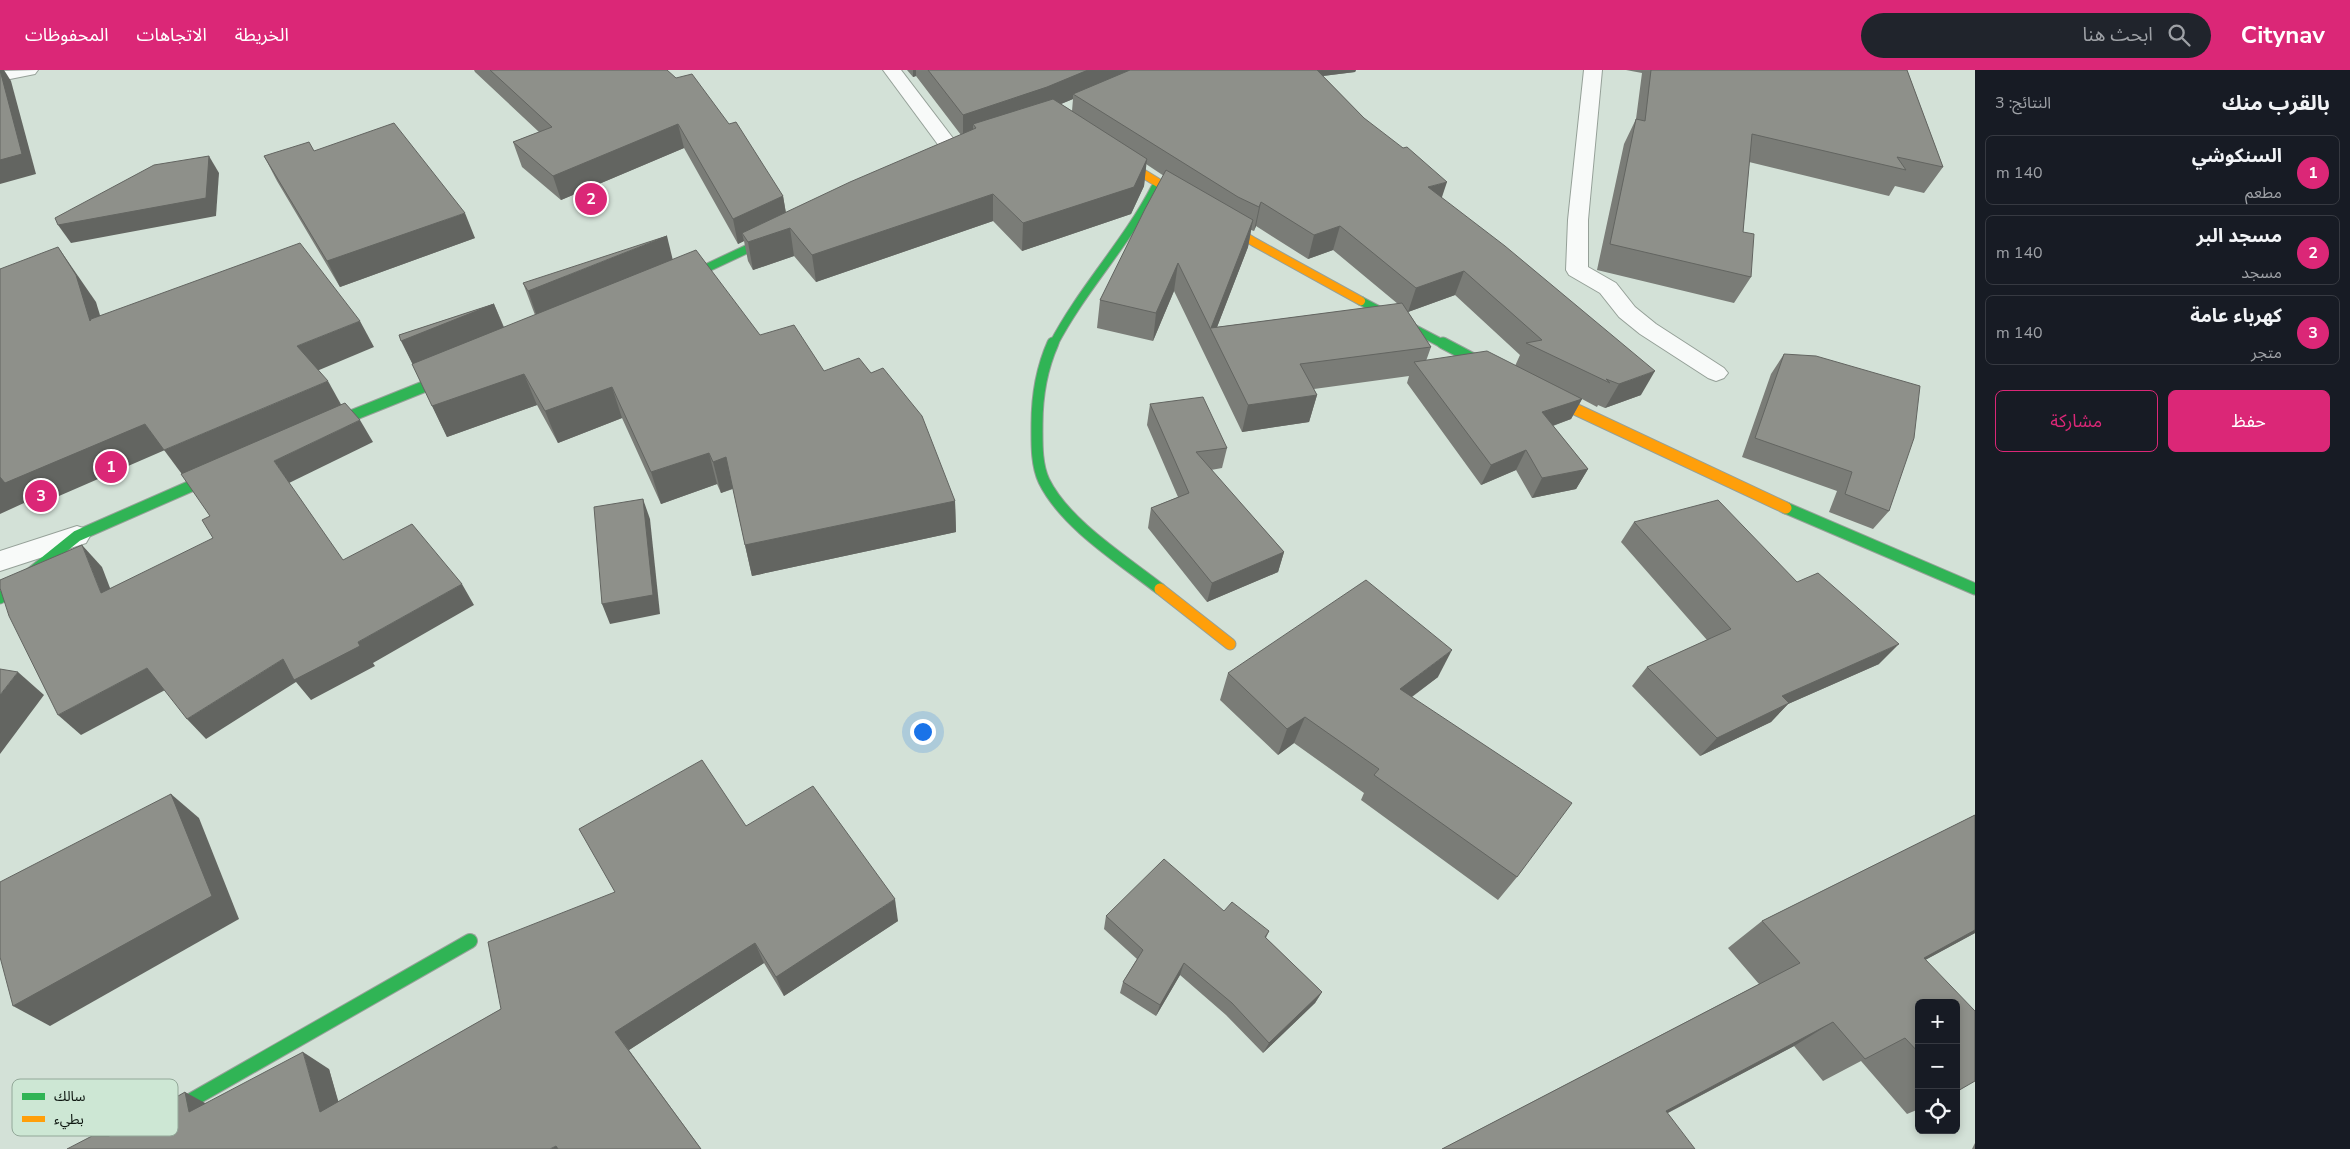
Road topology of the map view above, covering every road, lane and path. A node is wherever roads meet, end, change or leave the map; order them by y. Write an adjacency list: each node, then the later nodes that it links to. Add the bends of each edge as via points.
1 (29, 70): 4 (street)
2 (892, 70): 6 (street)
3 (1593, 70): 11 (street, via 1592,111 1576,239 1577,270 1608,288 1648,329)
4 (0, 76)
5 (1102, 147): 7 (street)
6 (952, 151)
7 (1157, 183): 12 (street, via 1318,276); 20 (street, via 1145,211 1125,243 1067,321 1039,376 1039,465 1044,481 1075,519)
8 (792, 228): 9 (street)
9 (667, 287)
10 (470, 368): 14 (street)
11 (1716, 373)
12 (1505, 375)
13 (1531, 388): 18 (street, via 1834,530)
14 (314, 432)
15 (234, 467): 16 (street)
16 (77, 536): 17 (street); 19 (street)
17 (0, 561)
18 (1975, 589)
19 (0, 598)
20 (1230, 644)
21 (470, 941): 22 (street)
22 (178, 1108)
23 (129, 1136): 24 (street)
24 (106, 1149)

